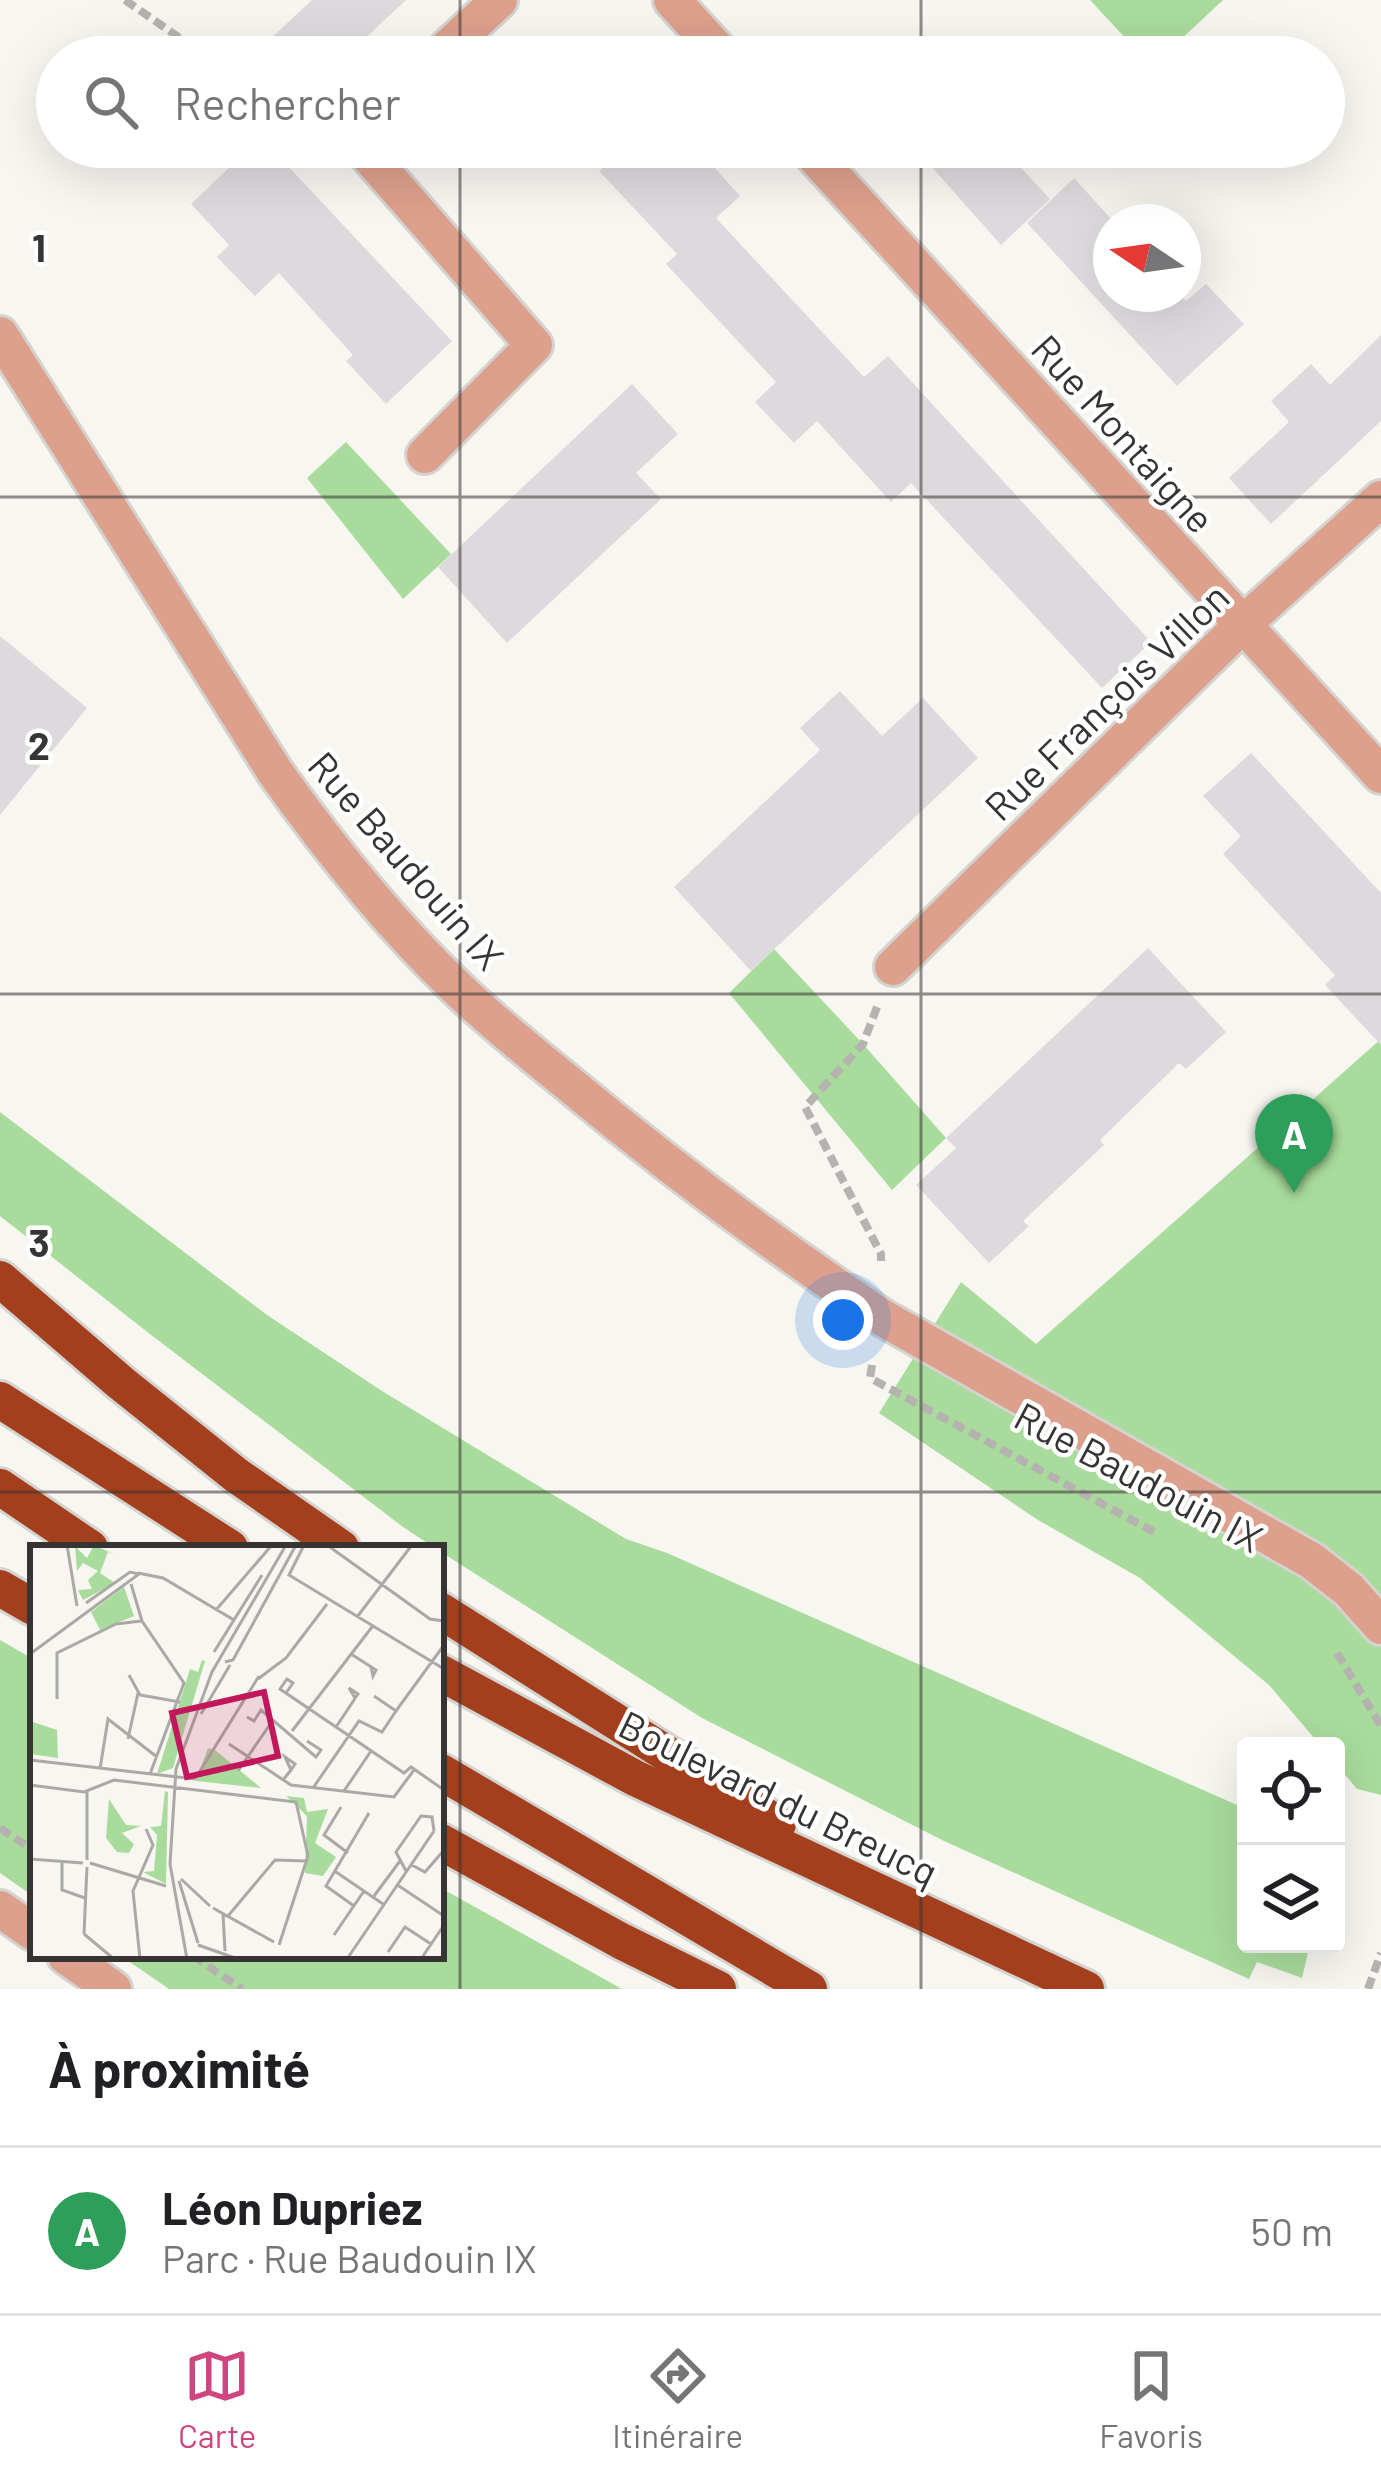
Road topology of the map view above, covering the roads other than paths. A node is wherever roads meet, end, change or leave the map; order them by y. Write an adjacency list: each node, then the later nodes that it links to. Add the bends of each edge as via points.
1 (499, 0): 3 (street)
2 (672, 0): 4 (street)
3 (460, 36)
4 (705, 36)
5 (379, 168): 8 (street, via 534,345)
6 (825, 168): 10 (street, Rue Montaigne)
7 (0, 335): 22 (street, Rue Baudouin IX, via 275,772 455,987 765,1237 883,1318 1312,1561)
8 (424, 454)
9 (1381, 499): 10 (street, Rue François Villon)
10 (1242, 625): 11 (street, Rue Montaigne); 12 (street, Rue François Villon)
11 (1381, 775)
12 (893, 967)
13 (0, 1279): 18 (highway, via 236,1475)
14 (0, 1400): 17 (highway)
15 (0, 1486): 16 (highway)
16 (87, 1545)
17 (225, 1545)
18 (337, 1545)
19 (0, 1588): 20 (highway)
20 (30, 1605)
21 (444, 1614): 26 (highway)
22 (1381, 1626)
23 (444, 1675): 26 (highway, Boulevard du Breucq, via 634,1778)
24 (444, 1774): 32 (highway)
25 (444, 1844): 31 (highway)
26 (902, 1903): 33 (highway, Boulevard du Breucq)
27 (0, 1909): 28 (street)
28 (30, 1930)
29 (71, 1959): 30 (street)
30 (113, 1989)
31 (718, 1989)
32 (809, 1989)
33 (1085, 1989)

